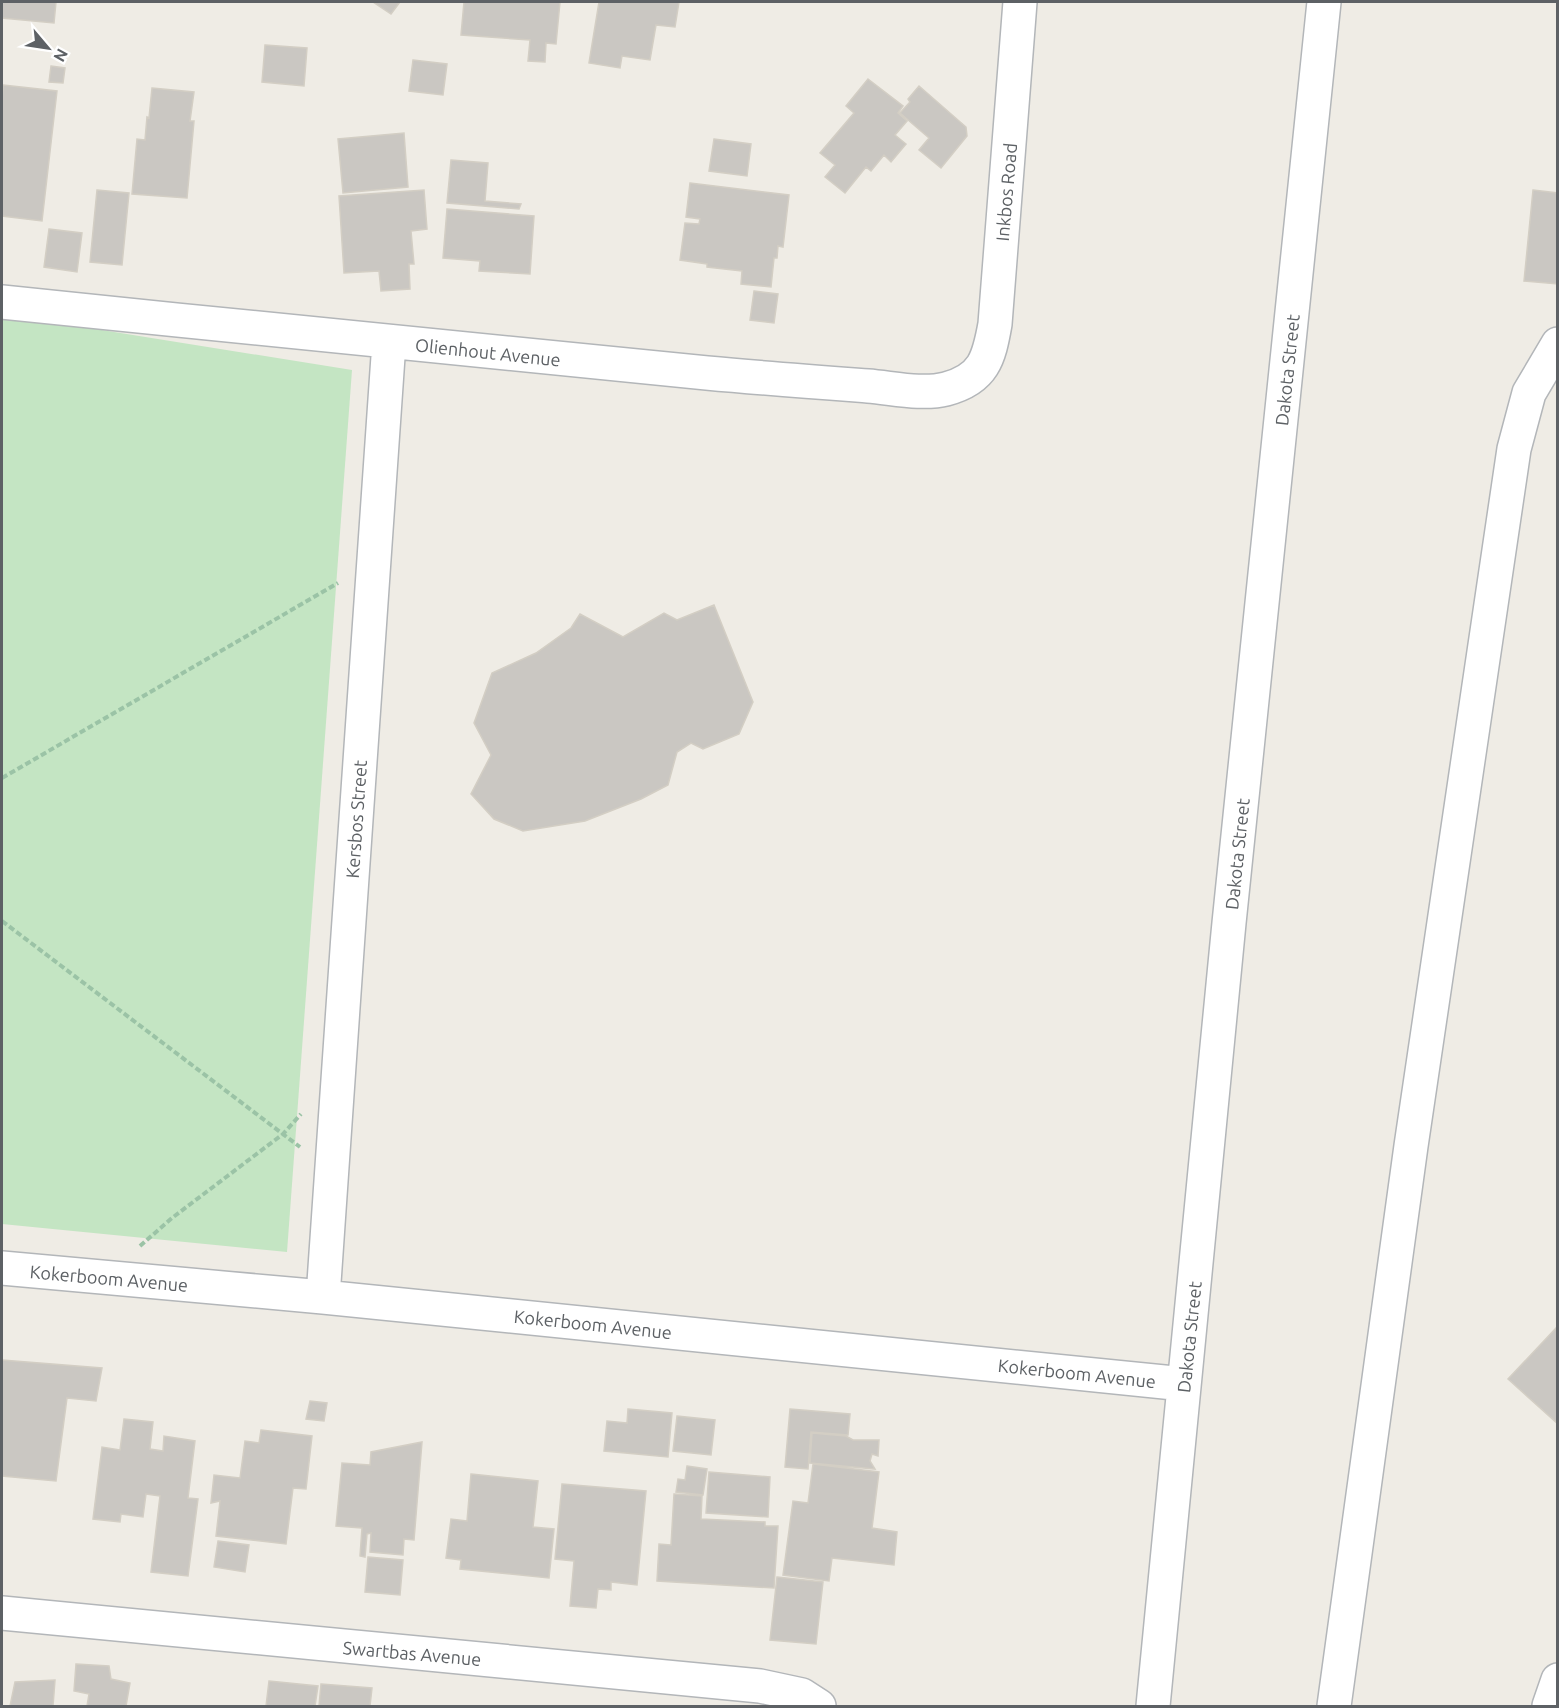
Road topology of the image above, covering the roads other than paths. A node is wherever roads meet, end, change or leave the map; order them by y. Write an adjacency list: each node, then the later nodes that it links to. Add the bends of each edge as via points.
1 (1020, 2): 6 (street, Inkbos Road, via 995,324 989,355)
2 (1324, 2): 9 (street, Dakota Street)
3 (2, 302): 4 (street, Olienhout Avenue)
4 (389, 342): 6 (street, Olienhout Avenue, via 906,390 943,390); 8 (street, Kersbos Street)
5 (1557, 344): 14 (street, via 1529,393 1514,449 1411,1146)
6 (973, 377)
7 (2, 1268): 8 (street, Kokerboom Avenue)
8 (323, 1297): 9 (street, Kokerboom Avenue)
9 (1184, 1384): 13 (street, Dakota Street)
10 (2, 1613): 12 (street, Swartbas Avenue, via 760,1686 802,1695)
11 (1557, 1680): 15 (street)
12 (819, 1707)
13 (1153, 1707)
14 (1334, 1707)
15 (1549, 1707)

